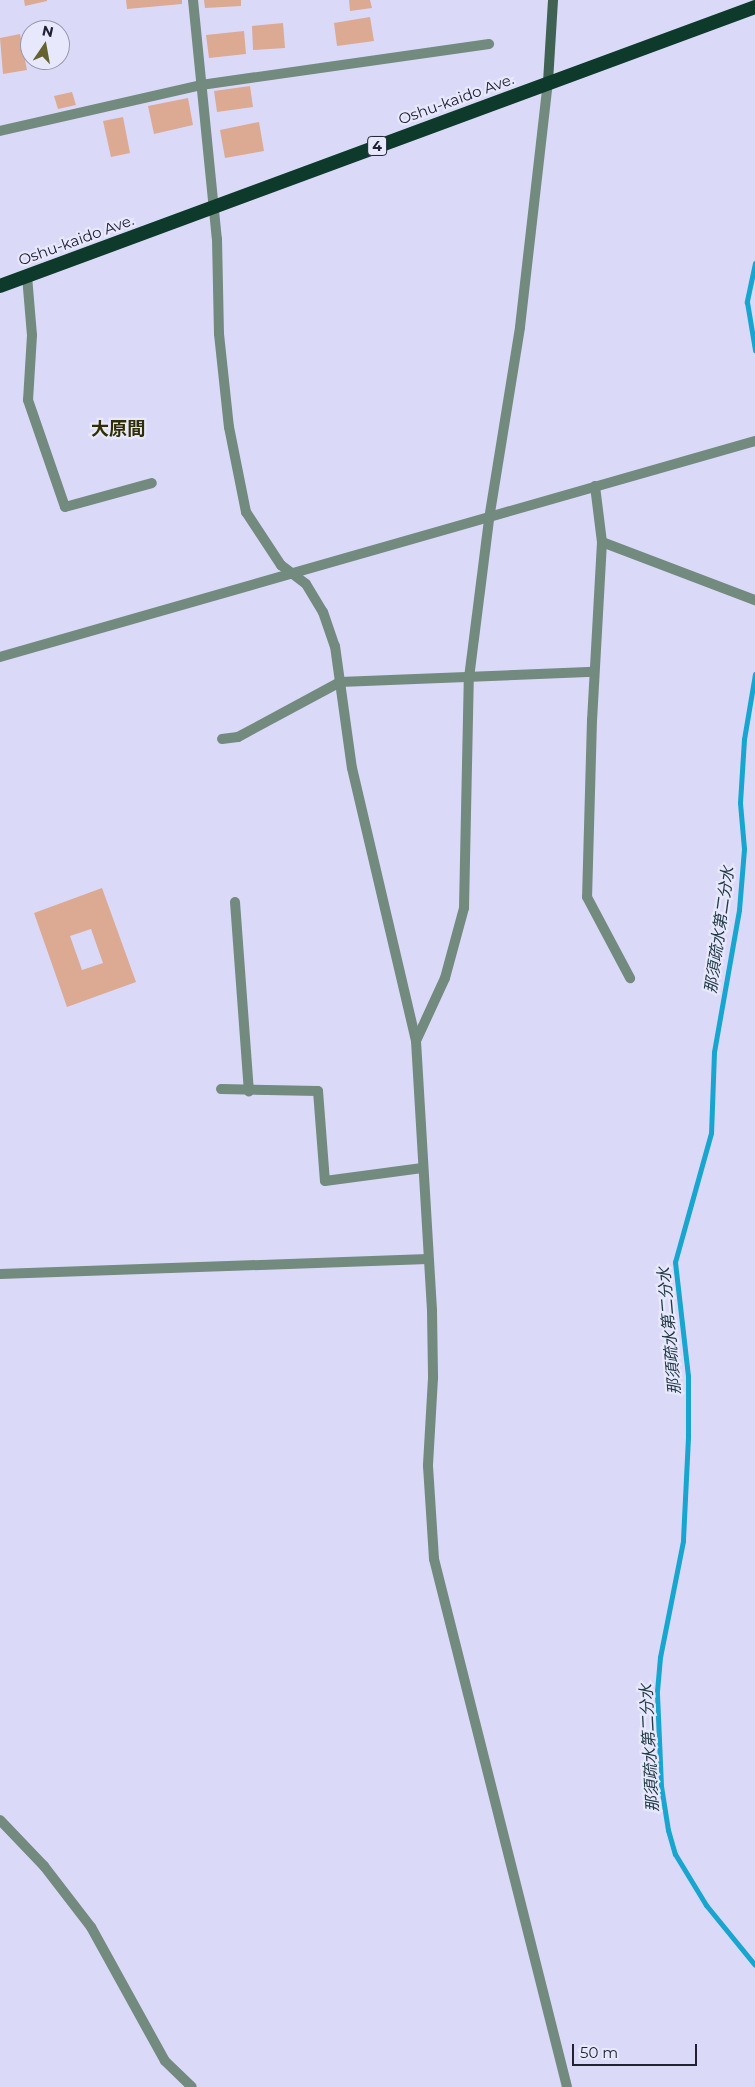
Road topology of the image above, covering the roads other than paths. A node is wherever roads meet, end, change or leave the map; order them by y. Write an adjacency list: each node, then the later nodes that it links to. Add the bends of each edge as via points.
1 (193, 0): 6 (street)
2 (553, 0): 5 (main road)
3 (755, 7): 5 (highway, Oshu-kaido Ave. / 4)
4 (489, 44): 6 (street)
5 (548, 82): 8 (highway, Oshu-kaido Ave. / 4); 14 (street, via 520,327)
6 (201, 84): 7 (street); 8 (street)
7 (0, 130)
8 (214, 207): 9 (highway, Oshu-kaido Ave. / 4); 16 (street, via 224,389 246,512 281,565)
9 (26, 276): 10 (highway, Oshu-kaido Ave. / 4); 12 (street, via 32,335 28,400 65,507)
10 (0, 286)
11 (755, 441): 13 (street)
12 (152, 482)
13 (595, 486): 14 (street); 15 (street)
14 (489, 519): 16 (street); 20 (street)
15 (602, 542): 17 (street); 19 (street)
16 (292, 574): 18 (street); 21 (street, via 306,584 323,612 335,646)
17 (755, 600)
18 (0, 657)
19 (594, 672): 20 (street); 24 (street, via 587,897)
20 (469, 678): 21 (street); 25 (street, via 464,908 445,978)
21 (340, 682): 22 (street, via 238,737); 25 (street, via 352,768)
22 (222, 739)
23 (235, 902): 27 (street)
24 (630, 978)
25 (416, 1042): 28 (street)
26 (221, 1090): 27 (street)
27 (249, 1091): 28 (street, via 318,1091 325,1181)
28 (422, 1168): 29 (street)
29 (428, 1259): 30 (street); 33 (street, via 433,1378 428,1466 434,1559)
30 (0, 1274)
31 (0, 1820): 32 (street, via 44,1866 91,1927 165,2061)
32 (192, 2087)
33 (567, 2087)

